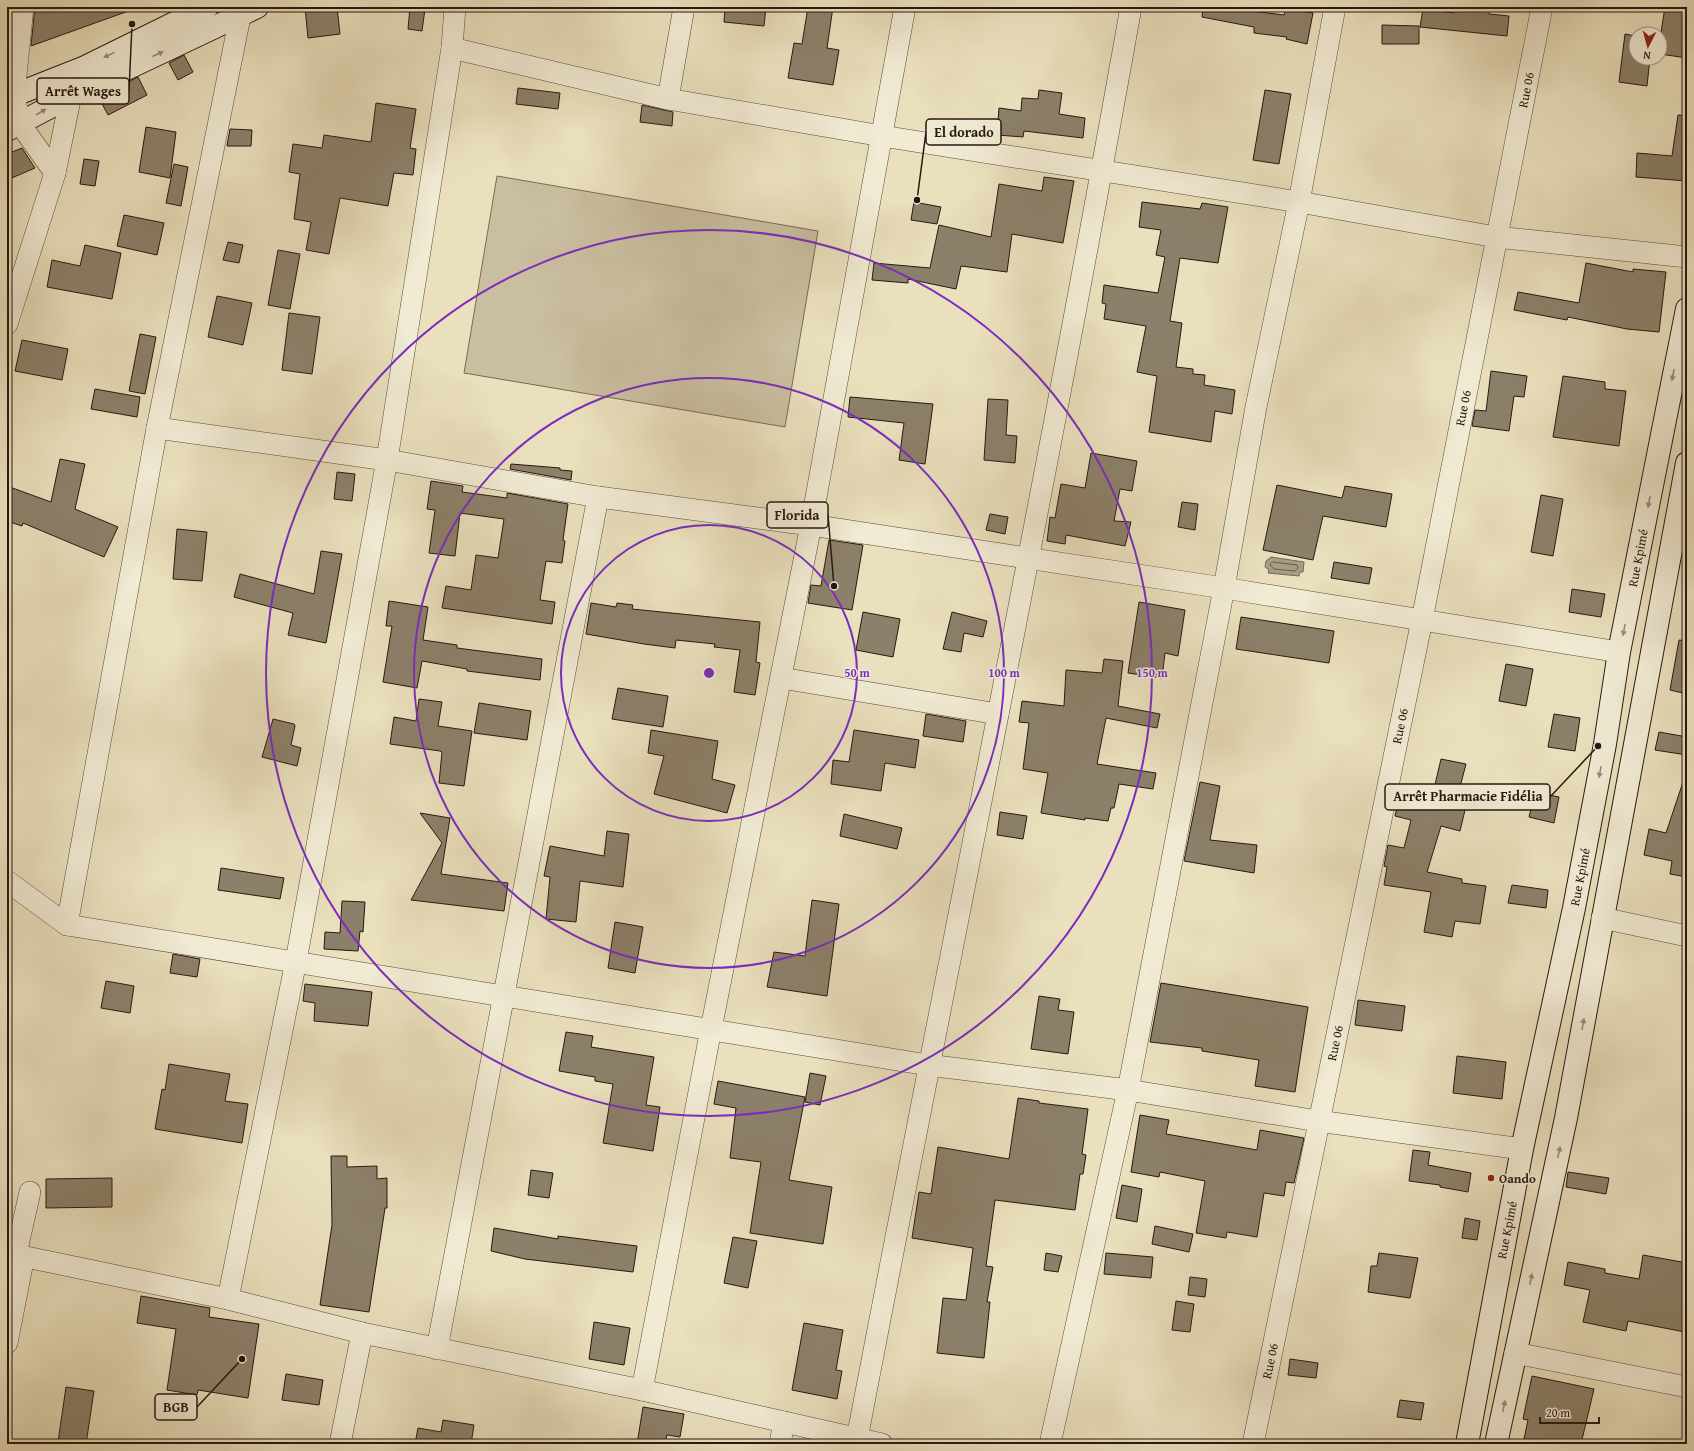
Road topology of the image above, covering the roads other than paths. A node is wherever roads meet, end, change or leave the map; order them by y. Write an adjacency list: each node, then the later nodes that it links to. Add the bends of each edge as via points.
1 (23, 7): 13 (street)
2 (207, 7): 11 (main road, one-way to 11)
3 (455, 7): 10 (street)
4 (684, 7): 14 (street)
5 (905, 7): 16 (street)
6 (1131, 7): 17 (street)
7 (1335, 7): 19 (street)
8 (1542, 7): 20 (street, Rue 06)
9 (246, 10): 12 (main road, one-way to 9); 25 (street)
10 (452, 48): 14 (street); 26 (street)
11 (83, 68): 12 (street); 13 (main road)
12 (71, 95): 15 (main road, one-way to 12); 18 (street)
13 (11, 96): 15 (street)
14 (668, 99): 16 (street)
15 (14, 127): 18 (street)
16 (882, 136): 17 (street); 29 (street)
17 (1102, 170): 19 (street); 30 (street)
18 (55, 173): 22 (street)
19 (1298, 202): 20 (street); 31 (street, via 1256,407)
20 (1496, 237): 21 (street); 32 (street, Rue 06)
21 (1687, 257)
22 (11, 305): 24 (street)
23 (1687, 309): 33 (main road, Rue Kpimé, one-way to 33)
24 (7, 324)
25 (157, 428): 26 (street); 38 (street)
26 (387, 460): 28 (street); 40 (street)
27 (1687, 463): 37 (main road)
28 (598, 498): 29 (street); 41 (street)
29 (811, 525): 30 (street); 34 (street)
30 (1029, 559): 31 (street); 35 (street)
31 (1224, 588): 32 (street); 44 (street)
32 (1422, 620): 33 (street); 45 (street, Rue 06)
33 (1619, 652): 46 (main road, Rue Kpimé, one-way to 46, via 1605,744 1574,908)
34 (781, 678): 35 (street); 42 (street)
35 (998, 714): 43 (street)
36 (7, 881): 38 (street)
37 (1602, 918): 39 (street); 53 (main road, one-way to 37, via 1566,1118)
38 (66, 924): 40 (street)
39 (1687, 936)
40 (296, 961): 41 (street); 49 (street)
41 (505, 996): 42 (street); 52 (street)
42 (711, 1029): 43 (street); 55 (street)
43 (928, 1065): 44 (street); 57 (street)
44 (1128, 1090): 45 (street); 61 (street)
45 (1318, 1121): 46 (street); 62 (street, Rue 06)
46 (1522, 1149): 63 (main road, Rue Kpimé)
47 (30, 1192): 48 (street)
48 (16, 1254): 49 (street); 51 (street)
49 (228, 1299): 50 (street)
50 (362, 1333): 52 (street); 58 (street)
51 (7, 1343)
52 (437, 1349): 55 (street)
53 (1515, 1353): 54 (street); 64 (main road, one-way to 53)
54 (1687, 1387)
55 (642, 1390): 56 (street)
56 (784, 1422): 57 (street); 59 (street)
57 (857, 1439): 60 (street)
58 (340, 1444)
59 (780, 1444)
60 (882, 1444)
61 (1050, 1444)
62 (1253, 1444)
63 (1467, 1444)
64 (1496, 1444)

